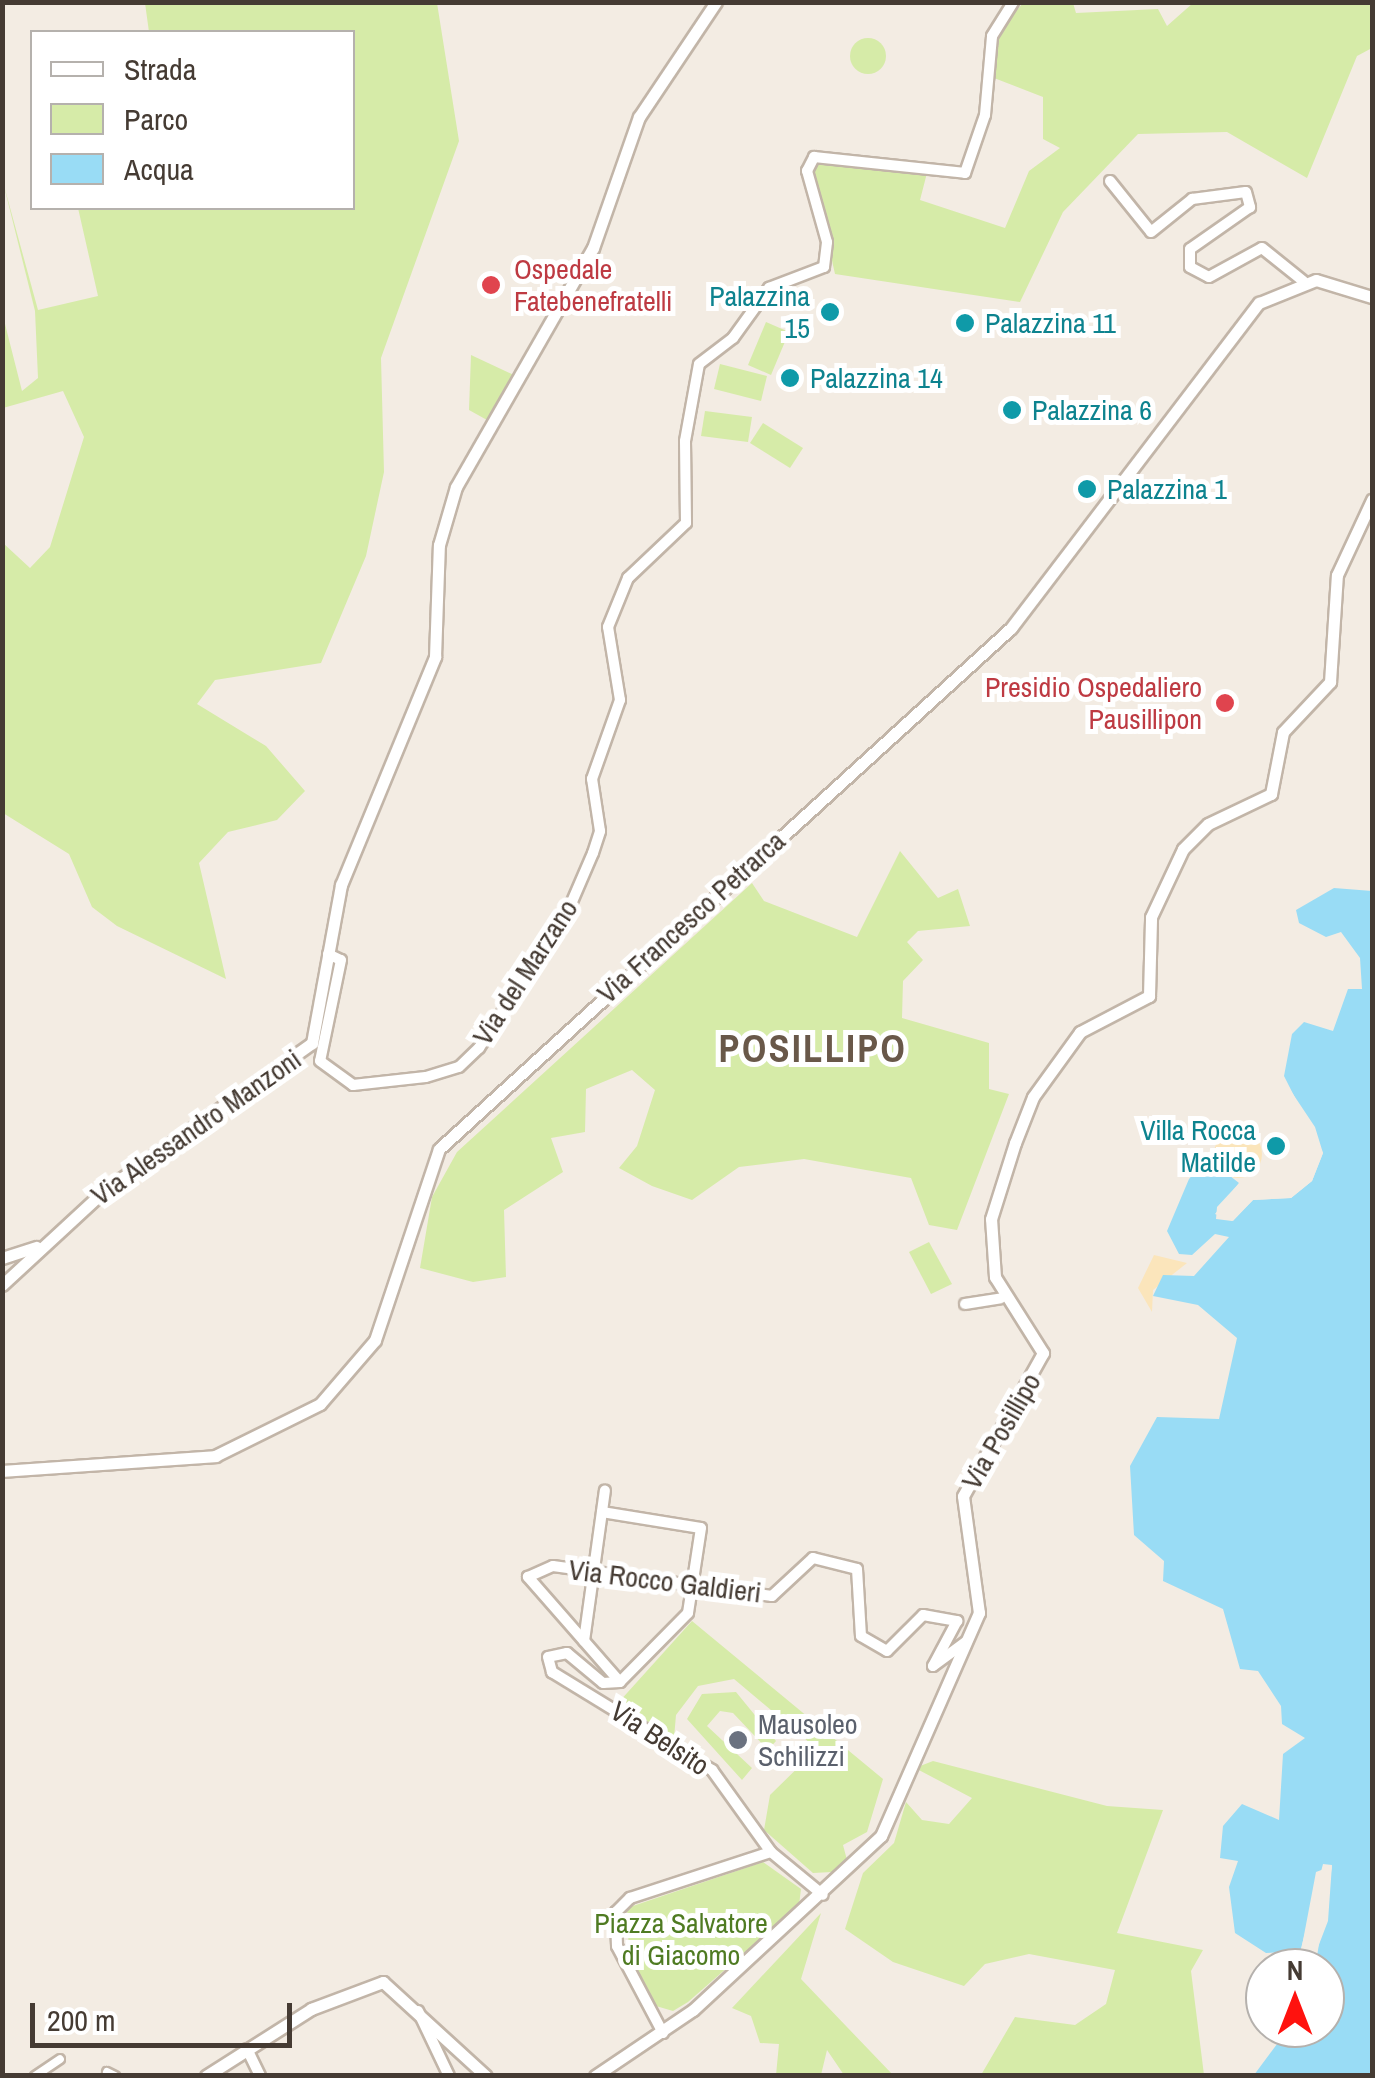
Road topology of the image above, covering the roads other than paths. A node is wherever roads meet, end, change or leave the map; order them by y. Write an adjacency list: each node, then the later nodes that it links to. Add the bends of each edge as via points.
1 (716, 2): 7 (street, Via Alessandro Manzoni, via 639,118 593,248 456,487 439,545 426,692 341,885)
2 (1012, 2): 7 (street, Via del Marzano, via 992,36 985,115 966,174 814,157 807,171 827,242 824,267 769,288 733,338 699,364 685,440 686,523 628,578 608,627 620,700 592,779 600,831 593,853 568,911 479,1048 459,1067 426,1077 353,1085 320,1061 340,960)
3 (1110, 181): 4 (street, via 1151,232 1192,199 1246,192 1250,207 1190,249 1190,267 1217,275 1262,248)
4 (1304, 282): 5 (street); 13 (street, Via Francesco Petrarca, via 1250,314 1011,628 439,1150 415,1200 388,1312 367,1352 320,1404 215,1456)
5 (1372, 297)
6 (1372, 500): 11 (street, Via Posillipo, via 1337,575 1328,690 1283,732 1271,794 1208,824 1172,866 1152,917 1149,996 1080,1032 1033,1097 991,1218)
7 (328, 954): 8 (street, Via Alessandro Manzoni, via 308,1050)
8 (40, 1246): 9 (street, Via Alessandro Manzoni); 10 (street, Via Alessandro Manzoni)
9 (2, 1258)
10 (2, 1284)
11 (1001, 1298): 12 (street); 19 (street, Via Posillipo, via 1042,1353 961,1503 980,1600)
12 (965, 1304)
13 (2, 1472)
14 (605, 1490): 15 (street)
15 (602, 1512): 16 (street); 17 (street, via 700,1528)
16 (594, 1572): 17 (street, Via Rocco Galdieri); 18 (street); 18 (street, Via Rocco Galdieri, via 548,1566 528,1577)
17 (694, 1586): 19 (street, Via Rocco Galdieri, via 772,1596 791,1588 811,1558 846,1564 862,1580 863,1638 892,1652 922,1616 955,1619 953,1636 931,1659 936,1666); 20 (street, via 684,1620)
18 (584, 1641): 20 (street)
19 (967, 1641): 22 (street, Via Posillipo, via 881,1836)
20 (620, 1682): 21 (street, Via Belsito, via 607,1685 566,1653 548,1658 552,1672 717,1774)
21 (771, 1852): 22 (street, Via Belsito); 24 (street, via 630,1898 616,1912 617,1946)
22 (824, 1896): 24 (street, Via Posillipo)
23 (419, 2008): 25 (street, via 391,1983 364,1984); 30 (street); 31 (street)
24 (662, 2033): 32 (street, Via Posillipo)
25 (246, 2049): 28 (street); 29 (street)
26 (60, 2058): 27 (street)
27 (35, 2076)
28 (206, 2076)
29 (260, 2076)
30 (449, 2076)
31 (486, 2076)
32 (595, 2076)

